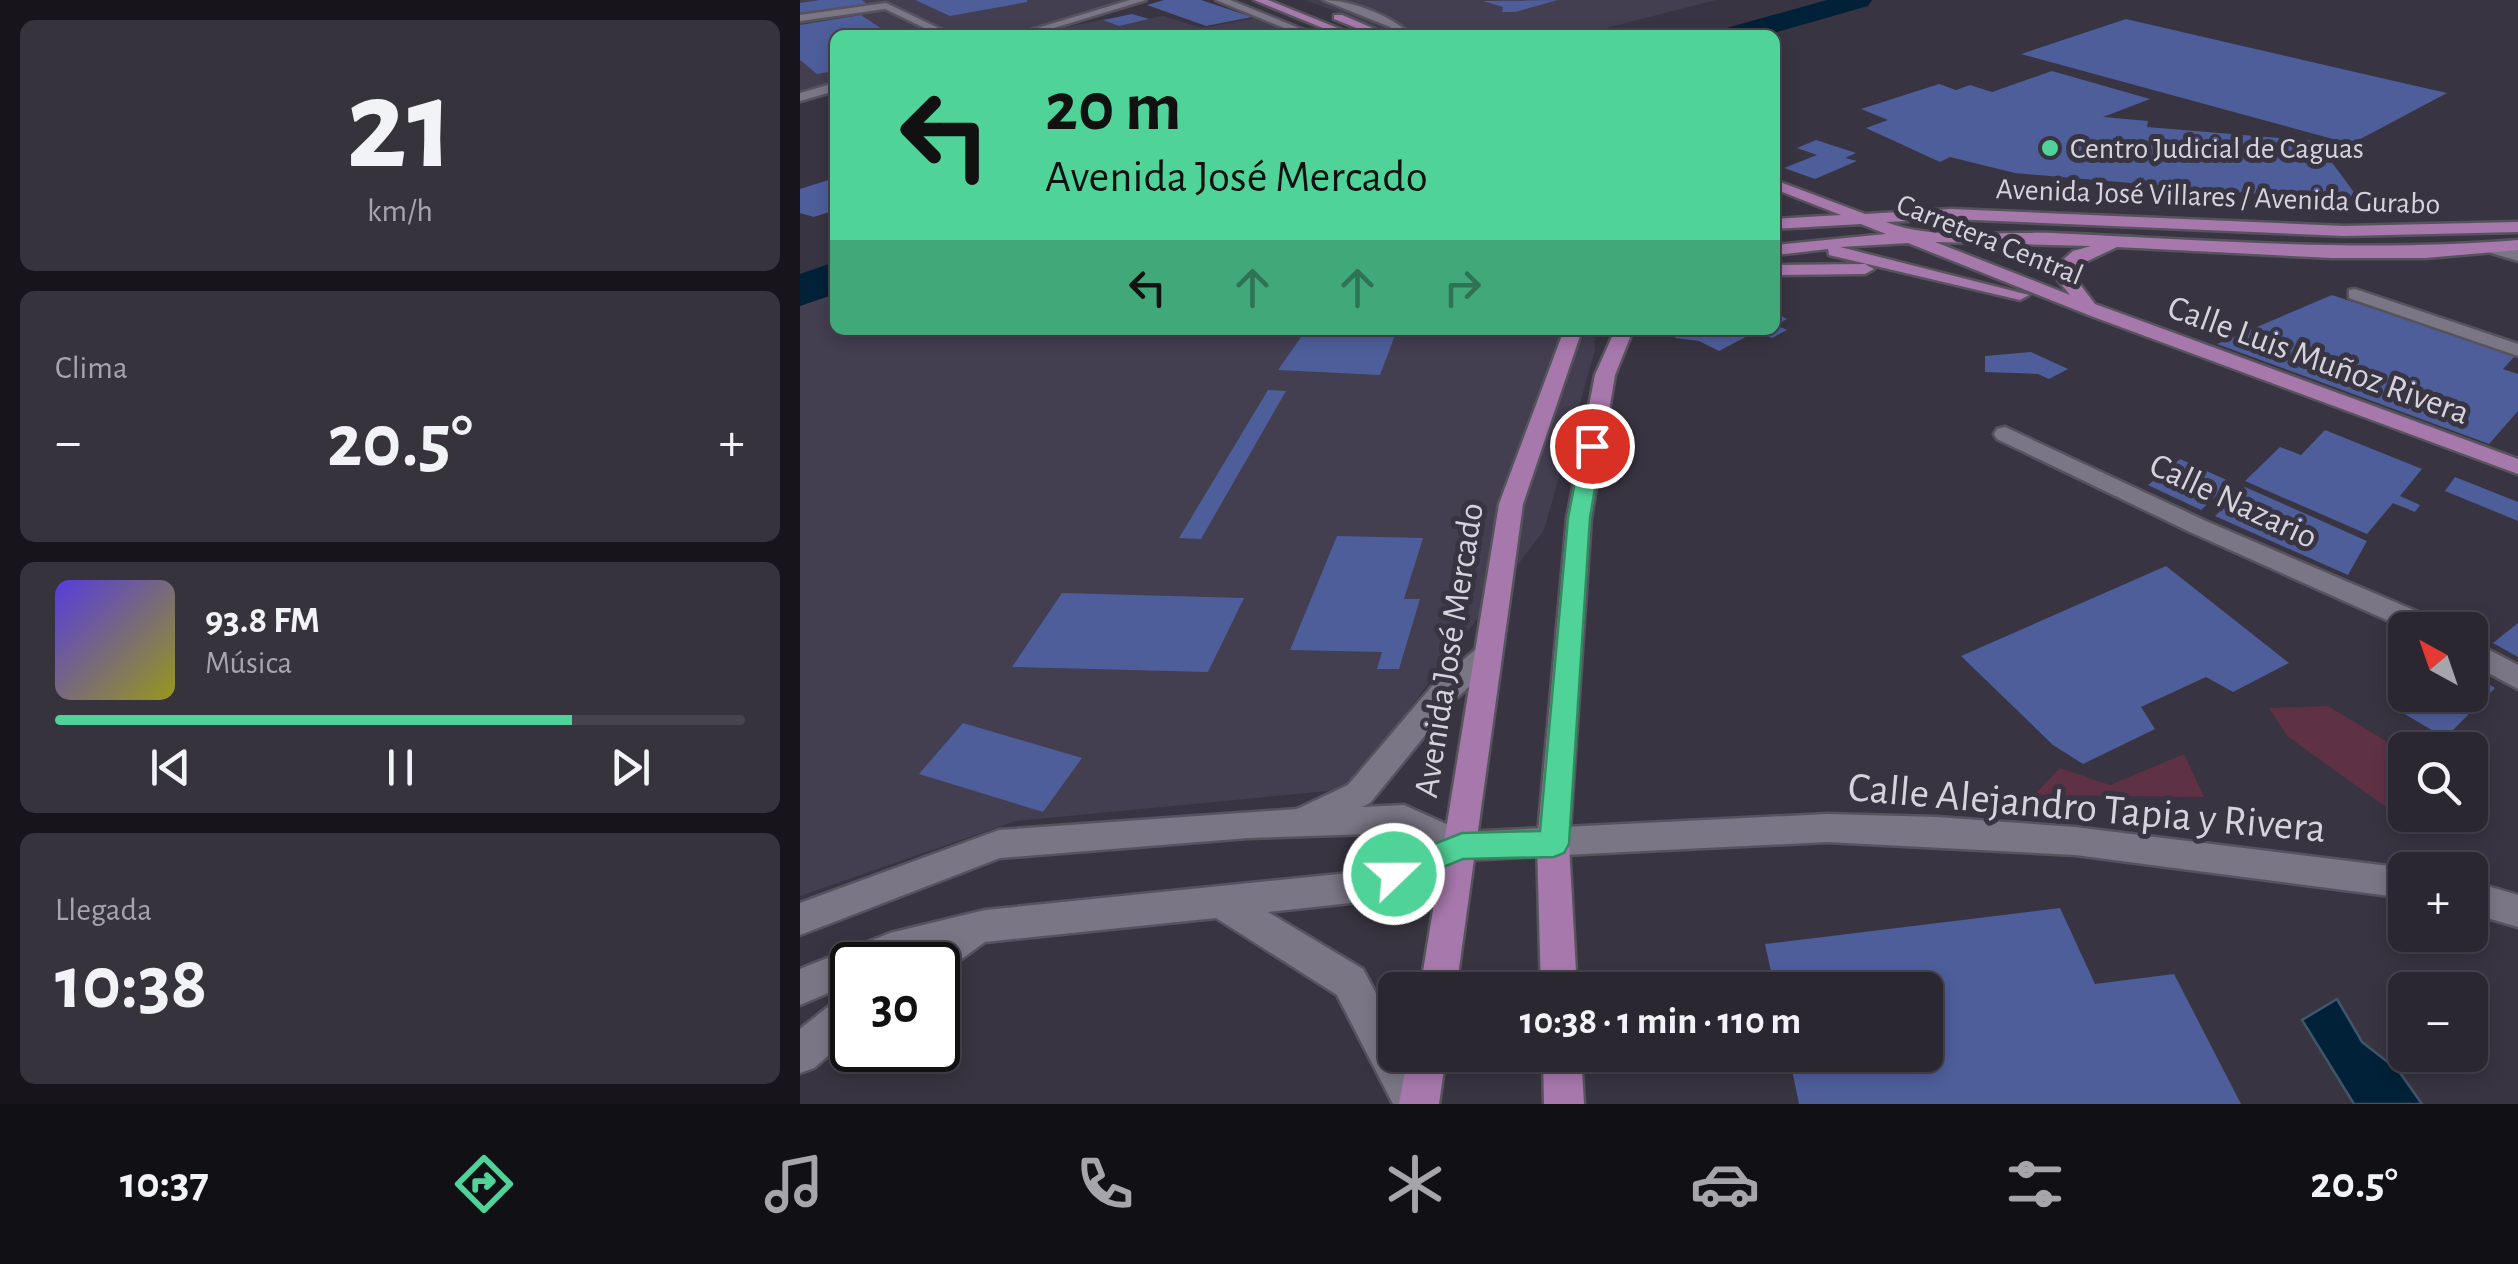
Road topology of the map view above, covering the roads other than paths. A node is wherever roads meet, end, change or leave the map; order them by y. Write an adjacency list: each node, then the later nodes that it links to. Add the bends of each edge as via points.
1 (1141, 0): 9 (street)
2 (1222, 0): 10 (street)
3 (1258, 0): 7 (main road)
4 (1293, 0): 13 (main road)
5 (1328, 0): 14 (street)
6 (800, 18): 8 (street, via 886,6)
7 (1314, 21): 11 (main road); 12 (main road)
8 (937, 30)
9 (1036, 30)
10 (1298, 30)
11 (1310, 30)
12 (1337, 30)
13 (1371, 30)
14 (1401, 30)
15 (830, 88): 16 (street)
16 (800, 96)
17 (1780, 185): 19 (main road)
18 (1780, 186): 20 (main road, Carretera Central)
19 (1950, 214): 20 (main road, Avenida José Villares / Avenida Gurabo); 22 (main road, Avenida José Villares / Avenida Gurabo, via 2344,231)
20 (1857, 217): 21 (main road); 23 (main road, Carretera Central)
21 (1780, 224)
22 (2518, 227)
23 (1909, 237): 25 (main road, Avenida José Villares / Avenida Gurabo); 27 (main road); 34 (main road, Carretera Central)
24 (1780, 238): 27 (main road, Carretera Central)
25 (2142, 241): 28 (main road, Avenida José Villares / Avenida Gurabo, via 2290,252); 34 (main road, via 2092,249 2066,265 2071,288)
26 (2518, 244): 28 (main road, Avenida José Villares / Avenida Gurabo)
27 (1809, 245): 29 (main road); 31 (main road, Carretera Central)
28 (2494, 248): 30 (street)
29 (1780, 249)
30 (2518, 256)
31 (1905, 267): 32 (main road); 34 (main road, Carretera Central)
32 (1780, 270)
33 (2354, 294): 37 (street)
34 (2098, 312): 39 (main road, Calle Luis Muñoz Rivera)
35 (1571, 335): 41 (main road, Avenida José Mercado, via 1510,504)
36 (1622, 335): 45 (main road, via 1605,375 1579,518)
37 (2518, 350)
38 (2005, 434): 40 (street, Calle Nazario)
39 (2518, 467)
40 (2393, 612)
41 (1486, 657): 44 (street, via 1443,693 1359,794 1324,812); 46 (main road, Avenida José Mercado)
42 (2488, 660): 43 (street)
43 (2518, 678)
44 (1248, 824): 46 (street, Calle Alejandro Tapia y Rivera, via 1404,820); 51 (street, Calle Alejandro Tapia y Rivera, via 998,844)
45 (1554, 844): 46 (street, Calle Alejandro Tapia y Rivera); 47 (street, Calle Alejandro Tapia y Rivera, via 1827,828 1937,830); 56 (main road)
46 (1462, 846): 48 (street, Calle Alejandro Tapia y Rivera, via 1360,888); 55 (main road, Avenida José Mercado)
47 (2388, 882)
48 (1218, 901): 52 (street, Calle Alejandro Tapia y Rivera); 63 (street, via 1350,982)
49 (2488, 902): 50 (street)
50 (2518, 911)
51 (800, 919)
52 (985, 926): 53 (street, Calle Alejandro Tapia y Rivera); 54 (street)
53 (922, 942)
54 (960, 942)
55 (1441, 972)
56 (1558, 972)
57 (830, 975): 58 (street, Calle Alejandro Tapia y Rivera)
58 (800, 987)
59 (830, 1029): 60 (street)
60 (800, 1054)
61 (1424, 1072): 63 (main road)
62 (1563, 1072): 64 (main road)
63 (1417, 1104)
64 (1564, 1104)

